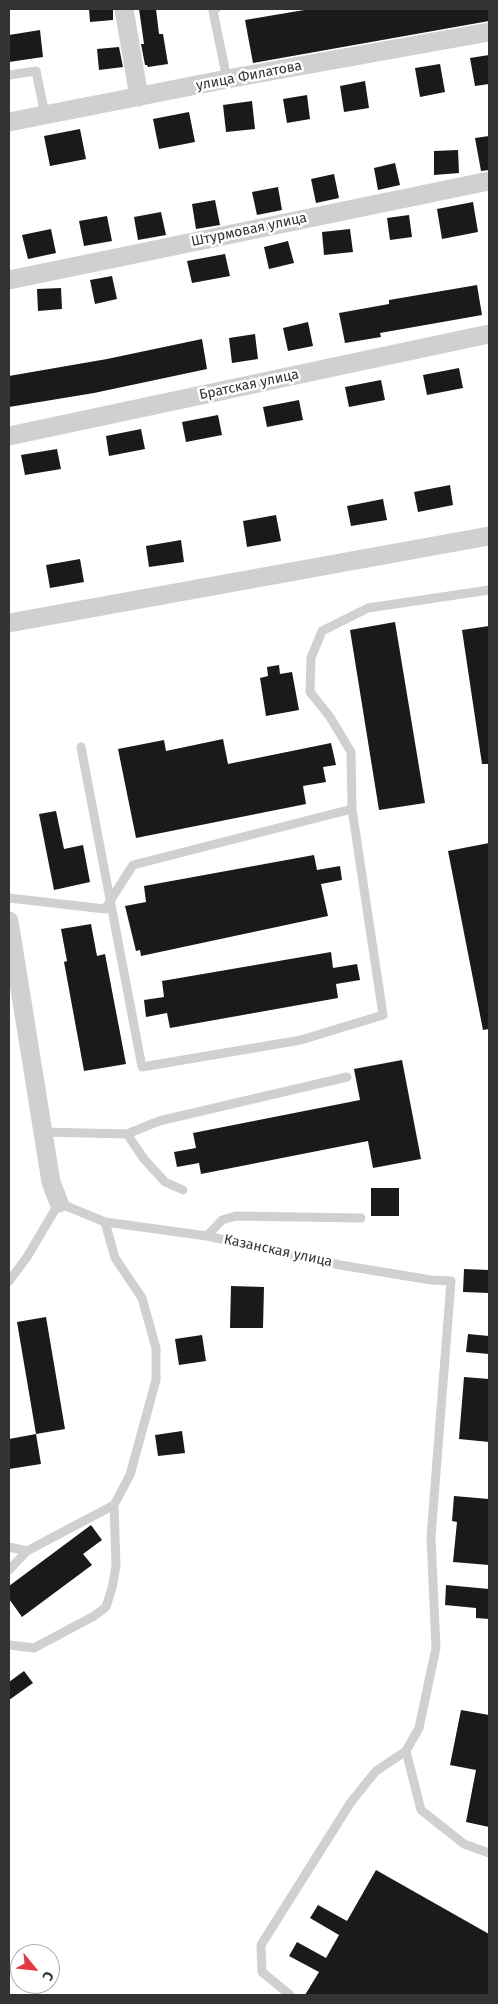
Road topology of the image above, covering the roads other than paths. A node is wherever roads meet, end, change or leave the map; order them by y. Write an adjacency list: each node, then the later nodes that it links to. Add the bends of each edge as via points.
1 (124, 9): 6 (street)
2 (216, 9): 5 (lane, via 213,11)
3 (489, 32): 5 (street, улица Филатова)
4 (9, 75): 7 (lane, via 36,71)
5 (227, 79): 6 (street, улица Филатова)
6 (139, 97): 7 (street, улица Филатова)
7 (44, 115): 8 (street, улица Филатова)
8 (9, 122)
9 (489, 181): 10 (street, Штурмовая улица)
10 (9, 280)
11 (489, 334): 12 (street, Братская улица)
12 (9, 436)
13 (489, 536): 15 (street)
14 (489, 590): 17 (lane, via 368,608 322,631 312,658 310,692 351,752)
15 (9, 623)
16 (80, 747): 19 (lane)
17 (352, 809): 19 (lane, via 133,865); 19 (lane, via 382,1015 301,1040 142,1067)
18 (9, 898): 19 (lane, via 105,909)
19 (110, 900)
20 (9, 921): 22 (street)
21 (347, 1077): 23 (lane, via 159,1121)
22 (44, 1132): 23 (lane); 25 (street, via 51,1182)
23 (126, 1134): 24 (lane, via 165,1182)
24 (183, 1190)
25 (59, 1203): 27 (lane, Казанская улица); 29 (lane)
26 (361, 1218): 28 (lane, via 236,1216 222,1220)
27 (105, 1222): 28 (lane, Казанская улица); 30 (lane, via 115,1258 142,1298 156,1348 156,1380 130,1476)
28 (206, 1236): 35 (lane, Казанская улица, via 340,1265 451,1281 431,1537 436,1648 419,1728)
29 (9, 1281)
30 (114, 1505): 32 (lane); 34 (lane, via 116,1566 106,1607 34,1648)
31 (9, 1547): 32 (lane)
32 (27, 1550): 33 (lane)
33 (9, 1570)
34 (9, 1645)
35 (406, 1751): 36 (lane, via 421,1810 464,1844); 37 (lane, via 376,1771 351,1802 261,1945 262,1972)
36 (489, 1853)
37 (290, 1995)

